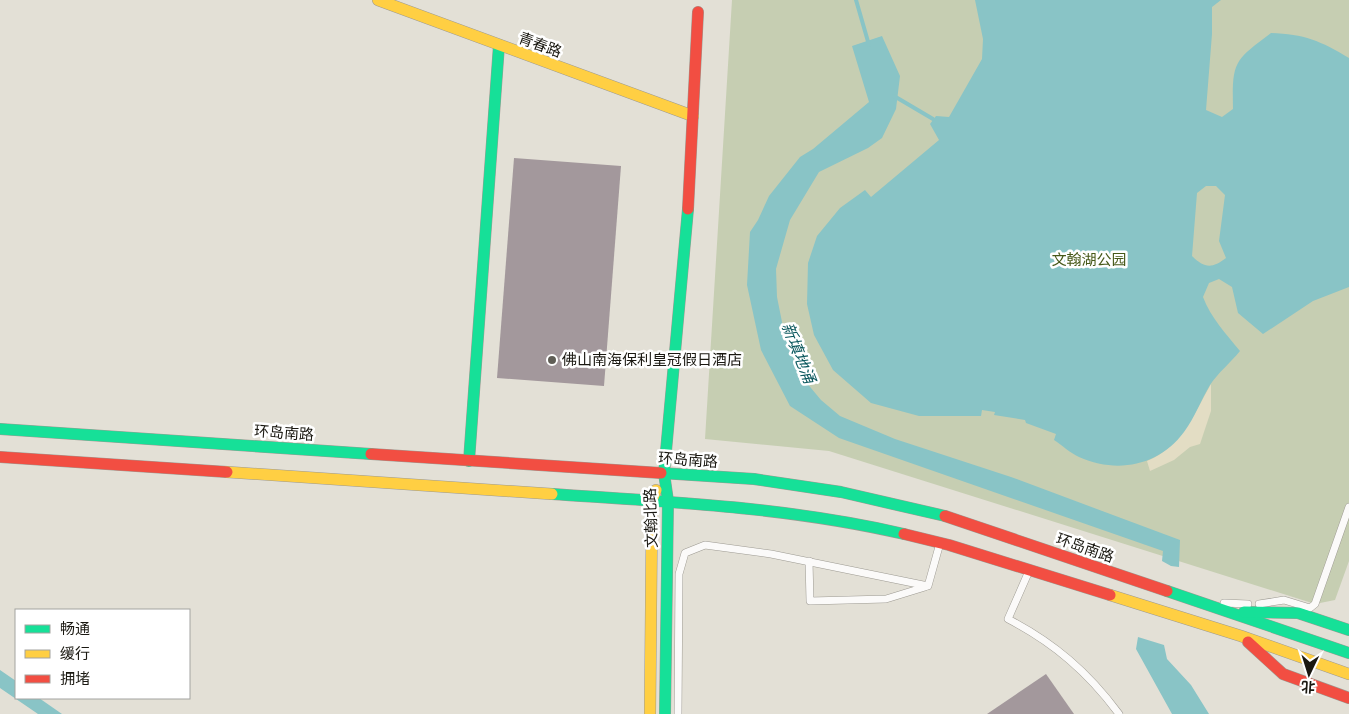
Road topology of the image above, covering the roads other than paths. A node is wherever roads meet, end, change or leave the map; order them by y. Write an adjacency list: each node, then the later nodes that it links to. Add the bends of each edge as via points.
1 (378, 0): 3 (main road, 青春路)
2 (698, 12): 4 (main road)
3 (499, 45): 4 (main road, 青春路); 7 (main road)
4 (693, 116): 8 (main road, via 688,215)
5 (0, 429): 7 (main road, 环岛南路)
6 (0, 457): 9 (main road)
7 (469, 460): 8 (main road, 环岛南路)
8 (664, 473): 9 (main road, 文翰北路); 10 (main road, 文翰北路); 16 (main road, 环岛南路, via 754,480 882,500 977,526)
9 (652, 500): 10 (main road); 25 (main road, 文翰北路)
10 (668, 502): 12 (main road, via 814,516); 26 (main road, 文翰北路)
11 (1349, 507): 17 (lane, via 1315,604)
12 (940, 543): 14 (main road); 15 (lane)
13 (809, 562): 15 (lane); 15 (lane, via 810,602 886,598); 27 (lane, via 705,545 685,553 679,574)
14 (1029, 570): 21 (main road); 28 (lane, via 1008,619 1064,654 1098,685)
15 (928, 586)
16 (1196, 602): 17 (lane, via 1257,604 1284,600); 18 (main road, 环岛南路)
17 (1310, 608): 19 (lane)
18 (1228, 612): 20 (main road, via 1298,613); 22 (main road, 环岛南路)
19 (1349, 621)
20 (1349, 630)
21 (1241, 636): 23 (main road); 24 (main road, via 1283,674)
22 (1349, 653)
23 (1349, 674)
24 (1349, 698)
25 (650, 714)
26 (665, 714)
27 (678, 714)
28 (1119, 714)

